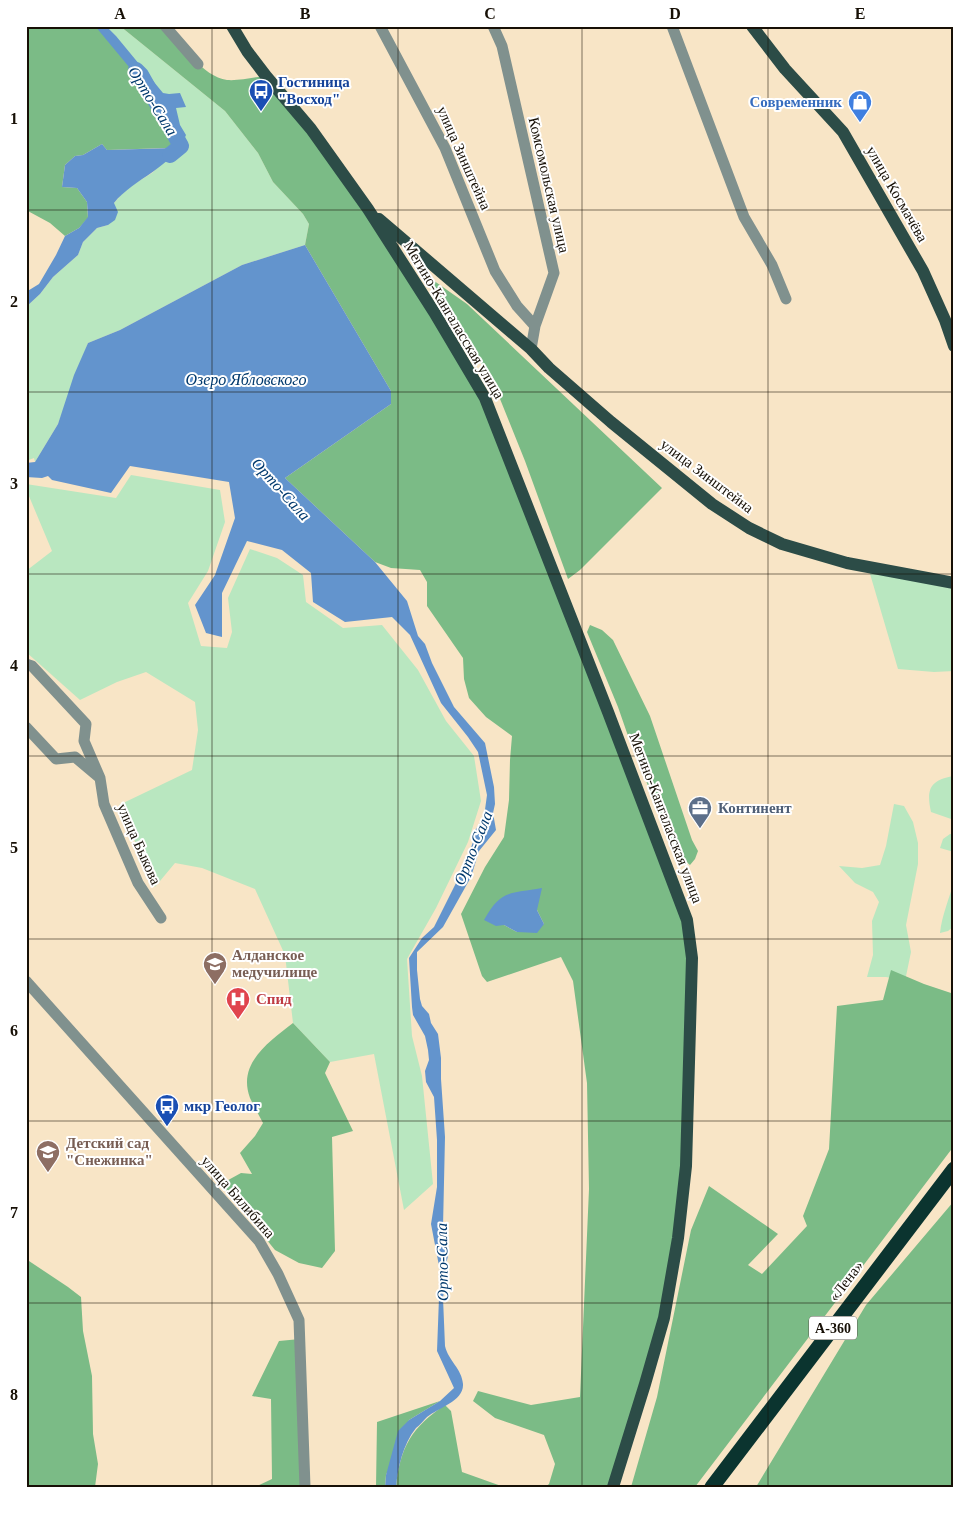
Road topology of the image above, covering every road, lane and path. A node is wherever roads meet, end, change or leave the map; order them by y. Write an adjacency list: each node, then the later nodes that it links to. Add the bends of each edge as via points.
1 (165, 26): 7 (street)
2 (232, 26): 8 (main road, Мегино-Кангаласская улица)
3 (380, 26): 10 (street, улица Зинштейна, via 445,148 495,271 516,306)
4 (493, 26): 10 (street, Комсомольская улица, via 502,46 554,273)
5 (672, 26): 9 (street, via 744,217 772,265)
6 (752, 26): 11 (main road, улица Космачёва, via 785,69 843,132 923,271)
7 (198, 64)
8 (368, 209): 12 (main road, Мегино-Кангаласская улица); 21 (main road, Мегино-Кангаласская улица, via 485,398 687,920 692,958 686,1166 678,1238 664,1318)
9 (786, 299)
10 (536, 326): 12 (street, Комсомольская улица)
11 (954, 346)
12 (531, 349): 13 (main road, улица Зинштейна, via 611,422 712,504 749,528 782,544 847,563)
13 (954, 583)
14 (26, 664): 16 (street, улица Быкова, via 32,666 86,724 84,741)
15 (26, 727): 16 (street, via 56,759 75,757)
16 (100, 778): 17 (street, улица Быкова, via 104,804 138,883)
17 (161, 918)
18 (26, 980): 20 (street, улица Билибина, via 259,1241 278,1274 299,1320)
19 (954, 1169): 22 (highway, «Лена» / А-360)
20 (305, 1487)
21 (613, 1487)
22 (712, 1487)

